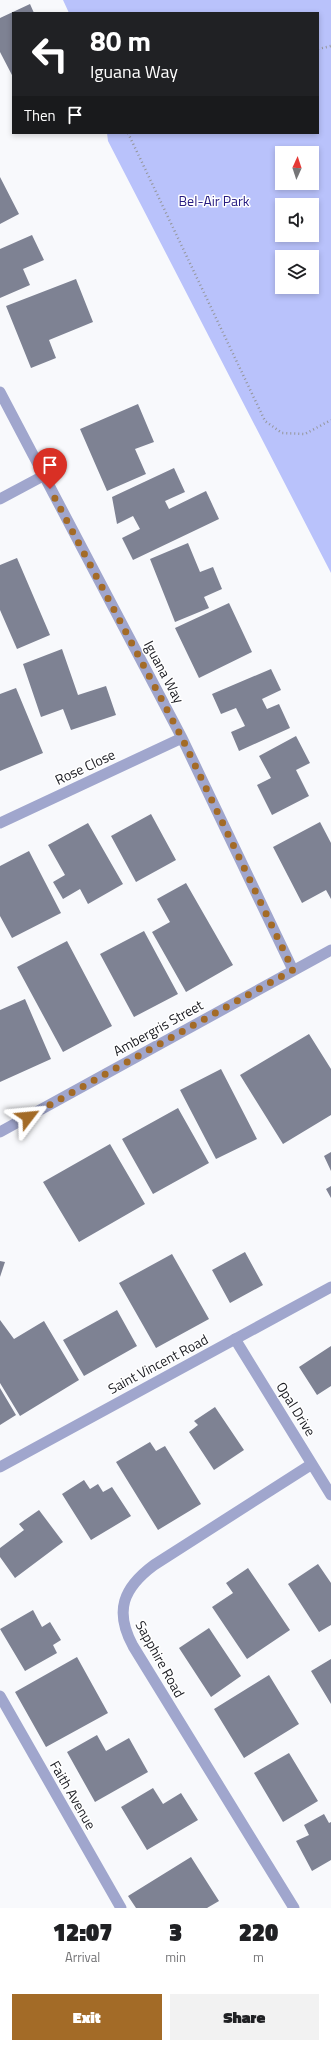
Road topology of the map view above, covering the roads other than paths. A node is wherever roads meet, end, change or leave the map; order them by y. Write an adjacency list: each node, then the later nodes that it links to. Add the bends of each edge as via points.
1 (0, 392): 2 (street, Iguana Way)
2 (43, 476): 3 (street); 4 (street, Iguana Way)
3 (0, 499)
4 (182, 738): 5 (street, Rose Close); 7 (street, Iguana Way)
5 (0, 823)
6 (331, 950): 7 (street, Ambergris Street)
7 (293, 970): 8 (street, Ambergris Street)
8 (0, 1132)
9 (331, 1287): 10 (street, Saint Vincent Road)
10 (235, 1339): 11 (street, Opal Drive); 12 (street, Saint Vincent Road)
11 (312, 1464): 13 (street, Opal Drive); 16 (street, Sapphire Road, via 140,1575 130,1587 122,1608 125,1632 133,1646)
12 (0, 1467)
13 (331, 1495)
14 (0, 1696): 15 (street, Faith Avenue)
15 (121, 1908)
16 (294, 1908)

